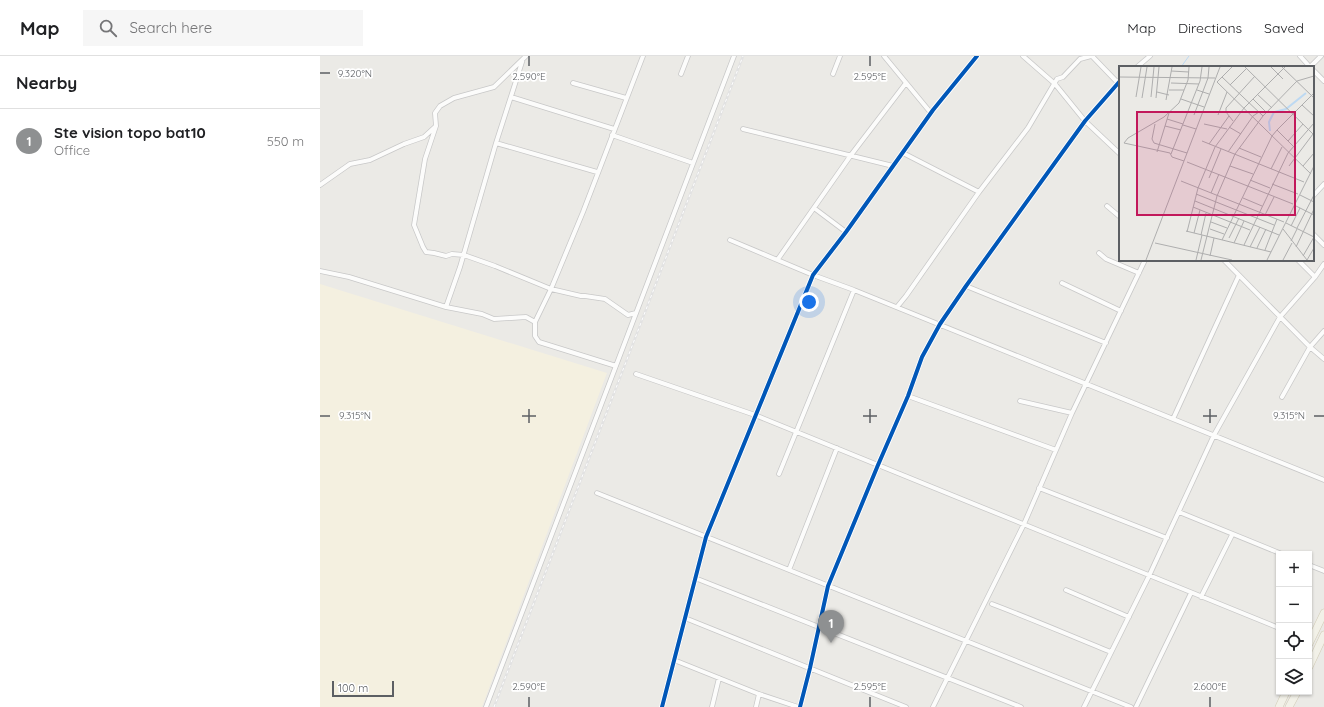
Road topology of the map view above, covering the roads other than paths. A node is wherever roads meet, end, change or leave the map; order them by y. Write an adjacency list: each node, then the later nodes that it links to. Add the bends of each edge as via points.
1 (643, 56): 25 (street)
2 (688, 56): 17 (street)
3 (734, 56): 36 (street)
4 (840, 56): 18 (street)
5 (884, 56): 22 (street)
6 (977, 56): 26 (street)
7 (1023, 56): 23 (street)
8 (1092, 56): 20 (street); 23 (street, via 1078,61 1063,77 1057,79)
9 (1300, 56): 14 (street)
10 (1321, 56): 15 (street)
11 (525, 57): 24 (street); 28 (street, via 494,86 454,98 440,106 435,113)
12 (1148, 57): 13 (street)
13 (1138, 66)
14 (1309, 66)
15 (1311, 66)
16 (1314, 71): 19 (street)
17 (681, 74)
18 (833, 74)
19 (1324, 81)
20 (1119, 82): 27 (street)
21 (573, 83): 25 (street)
22 (906, 84): 26 (street); 35 (street)
23 (1055, 84): 27 (street); 41 (street, via 1028,128)
24 (511, 97): 29 (street); 32 (street)
25 (626, 98): 29 (street)
26 (931, 113): 33 (street)
27 (1085, 121): 34 (street); 63 (street)
28 (436, 126): 40 (street, via 424,137 370,160 350,164); 51 (street, via 421,179 415,231 426,252 446,256)
29 (614, 129): 31 (street)
30 (743, 129): 35 (street)
31 (612, 135): 36 (street); 38 (street)
32 (496, 143): 38 (street); 51 (street)
33 (903, 153): 37 (street); 41 (street)
34 (1119, 153)
35 (851, 155): 37 (street); 44 (street)
36 (693, 163): 69 (street)
37 (893, 166): 46 (street)
38 (597, 172): 64 (street)
39 (1324, 184): 42 (street)
40 (320, 185)
41 (979, 192): 67 (street)
42 (1314, 195)
43 (1107, 206): 45 (street)
44 (814, 208): 46 (street); 52 (street)
45 (1119, 216)
46 (846, 232): 59 (street)
47 (1314, 235): 49 (street)
48 (730, 240): 52 (street)
49 (1324, 244)
50 (1099, 253): 58 (street, via 1106,259)
51 (464, 255): 64 (street); 66 (street)
52 (778, 259): 59 (street)
53 (1144, 261): 58 (street)
54 (1225, 261): 60 (street)
55 (1299, 261): 61 (street)
56 (1324, 264): 61 (street)
57 (320, 271): 66 (street, via 349,276)
58 (1139, 272): 68 (street)
59 (813, 275): 65 (street); 84 (street)
60 (1239, 275): 70 (street); 85 (street)
61 (1315, 277): 70 (street)
62 (1062, 283): 68 (street)
63 (966, 286): 72 (street); 74 (street)
64 (551, 289): 69 (street, via 604,299 628,315); 71 (street)
65 (854, 290): 67 (street); 86 (street)
66 (446, 307): 71 (street, via 494,319 526,317)
67 (897, 307): 72 (street)
68 (1121, 311): 74 (street)
69 (636, 313): 77 (street)
70 (1280, 317): 75 (street); 87 (street)
71 (534, 322): 77 (street, via 535,336 539,342)
72 (940, 324): 79 (street); 80 (street, via 922,357)
73 (1324, 331): 75 (street)
74 (1106, 343): 79 (street)
75 (1310, 347): 76 (street); 81 (street)
76 (1324, 359)
77 (616, 366): 130 (street)
78 (636, 374): 84 (street)
79 (1086, 384): 83 (street); 85 (street)
80 (908, 396): 89 (street); 90 (street)
81 (1282, 397)
82 (1020, 401): 83 (street)
83 (1072, 413): 89 (street)
84 (756, 415): 86 (street); 98 (street)
85 (1173, 419): 87 (street)
86 (796, 432): 88 (street); 91 (street)
87 (1214, 436): 92 (street); 95 (street)
88 (837, 448): 90 (street); 102 (street)
89 (1056, 450): 93 (street)
90 (878, 465): 96 (street); 106 (street)
91 (779, 474)
92 (1324, 480)
93 (1038, 488): 96 (street); 99 (street)
94 (597, 493): 98 (street)
95 (1179, 512): 97 (street); 99 (street)
96 (1024, 524): 104 (street); 118 (street)
97 (1232, 535): 100 (street); 109 (street)
98 (706, 537): 102 (street); 105 (street)
99 (1167, 538): 104 (street)
100 (1276, 552)
101 (1312, 566): 103 (street)
102 (789, 570): 106 (street)
103 (1324, 571)
104 (1149, 576): 108 (street); 112 (street)
105 (695, 578): 113 (street); 114 (street)
106 (828, 586): 114 (street); 118 (street)
107 (1066, 590): 112 (street)
108 (1191, 593): 109 (street); 140 (street)
109 (1201, 597): 115 (street)
110 (992, 604): 120 (street)
111 (1324, 613): 117 (main road)
112 (1129, 617): 120 (street)
113 (685, 618): 121 (street); 123 (street)
114 (819, 627): 123 (street); 125 (street)
115 (1276, 627)
116 (1324, 636): 119 (main road)
117 (1312, 638)
118 (966, 641): 125 (street); 126 (street)
119 (1322, 647): 122 (main road)
120 (1111, 652): 126 (street)
121 (674, 660): 124 (street); 131 (street)
122 (1312, 662)
123 (810, 668): 134 (street); 135 (street)
124 (719, 678): 127 (street); 132 (street)
125 (948, 678): 136 (street); 137 (street)
126 (1091, 691): 138 (street); 139 (street)
127 (759, 694): 133 (street); 134 (street)
128 (1284, 695): 141 (main road)
129 (1295, 695): 142 (main road)
130 (486, 707)
131 (662, 707)
132 (712, 707)
133 (756, 707)
134 (799, 707)
135 (906, 707)
136 (934, 707)
137 (1021, 707)
138 (1084, 707)
139 (1131, 707)
140 (1136, 707)
141 (1278, 707)
142 (1289, 707)

